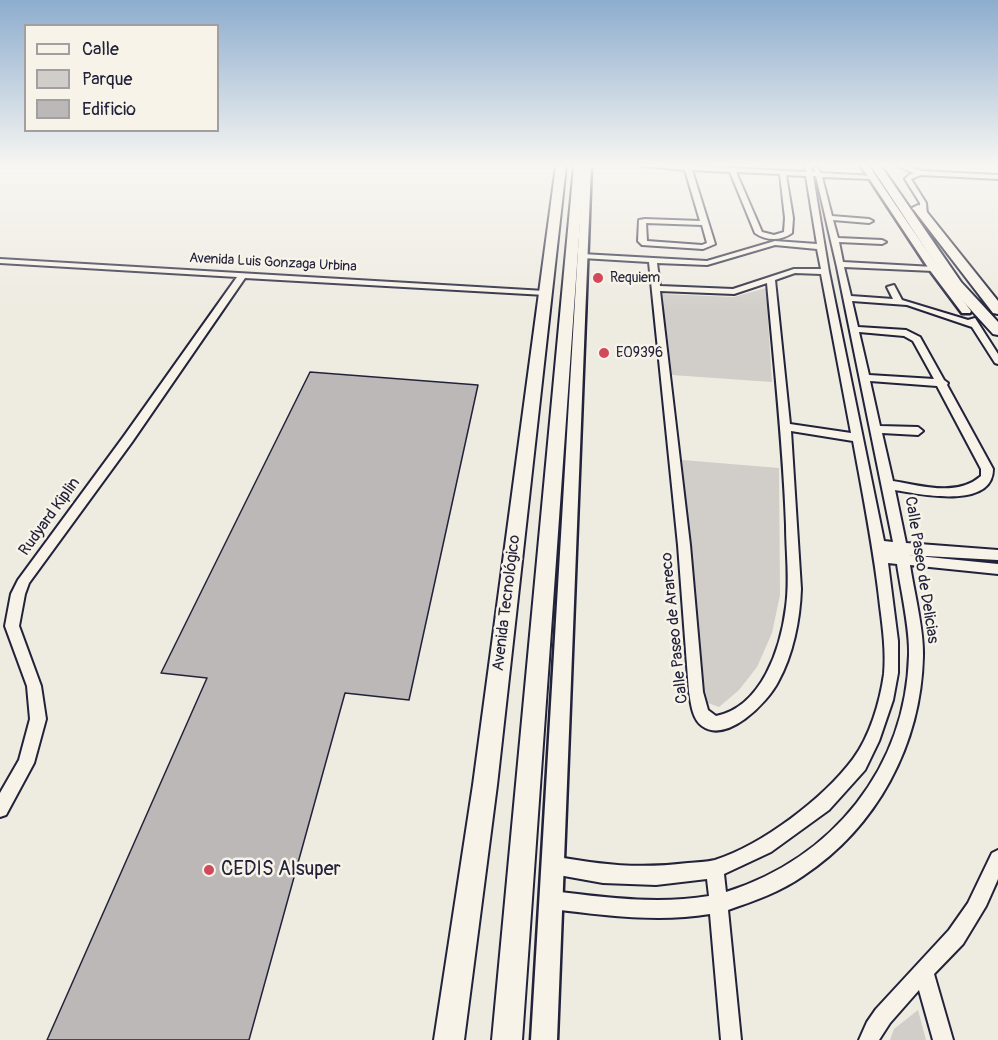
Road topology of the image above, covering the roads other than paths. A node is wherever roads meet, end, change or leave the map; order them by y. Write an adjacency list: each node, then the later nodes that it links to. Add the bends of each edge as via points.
1 (556, 215): 28 (main road, Avenida Tecnológico)
2 (575, 215): 38 (main road, Avenida Tecnológico)
3 (584, 215): 17 (street)
4 (702, 215): 14 (street)
5 (750, 215): 6 (street, via 759,233 782,236 788,233)
6 (789, 215)
7 (822, 215): 16 (street, Calle Paseo de Delicias)
8 (828, 215): 12 (street, Calle Paseo de Delicias)
9 (897, 215): 21 (street)
10 (908, 215): 25 (highway)
11 (923, 215): 31 (highway)
12 (829, 218): 13 (street); 16 (street, Calle Paseo de Delicias)
13 (869, 221)
14 (706, 223): 14 (street, via 711,242 707,246 642,241 645,221)
15 (882, 242): 16 (street)
16 (828, 243): 18 (street, via 776,243 707,263); 20 (street, Calle Paseo de Delicias); 22 (street, Calle Paseo de Delicias)
17 (582, 256): 18 (street); 52 (street)
18 (654, 260): 27 (street, Calle Paseo de Arareco)
19 (0, 261): 23 (street, Avenida Luis Gonzaga Urbina)
20 (841, 264): 21 (street); 29 (street, Calle Paseo de Delicias)
21 (934, 269): 32 (street)
22 (825, 272): 24 (street, via 794,270); 44 (street, Calle Paseo de Delicias)
23 (243, 275): 28 (street, Avenida Luis Gonzaga Urbina); 50 (street, Rudyard Kiplin, via 24,580 12,626 34,686 38,719 27,763)
24 (771, 280): 27 (street, via 734,292); 41 (street, Calle Paseo de Arareco)
25 (956, 285): 32 (highway); 35 (highway)
26 (891, 287): 30 (street)
27 (657, 288): 41 (street, Calle Paseo de Arareco, via 696,692 705,718 713,723 722,723 749,707 773,678 786,643 793,603 791,488)
28 (545, 293): 37 (main road, Avenida Tecnológico)
29 (849, 298): 30 (street); 34 (street, Calle Paseo de Delicias)
30 (898, 302): 33 (street)
31 (998, 310)
32 (966, 311): 33 (street)
33 (975, 325): 36 (street)
34 (853, 329): 39 (street, Calle Paseo de Delicias); 40 (street, via 914,336)
35 (998, 331)
36 (998, 361)
37 (534, 374): 38 (main road); 57 (main road, Avenida Tecnológico, via 485,786)
38 (561, 376): 58 (main road, Avenida Tecnológico)
39 (865, 378): 40 (street); 42 (street, Calle Paseo de Delicias)
40 (943, 383): 45 (street, via 987,469 987,477 966,491)
41 (785, 428): 44 (street)
42 (876, 429): 43 (street); 45 (street, Calle Paseo de Delicias)
43 (918, 432)
44 (858, 438): 46 (street, Calle Paseo de Delicias)
45 (889, 485): 47 (street, Calle Paseo de Delicias)
46 (879, 552): 47 (street); 53 (street, Calle Paseo de Delicias, via 891,641 891,673 886,700 869,745 859,764 824,804 765,846)
47 (903, 554): 48 (street); 49 (street); 55 (street, Calle Paseo de Delicias, via 916,654 915,685 909,716 882,782 865,810 820,854 779,880)
48 (998, 555)
49 (998, 569)
50 (0, 808)
51 (998, 859): 56 (street, via 982,896 957,936)
52 (553, 865): 53 (street, Calle Paseo de Delicias, via 603,874 656,876); 54 (street)
53 (715, 869): 55 (street)
54 (551, 900): 55 (street, Calle Paseo de Delicias, via 648,911); 59 (street)
55 (719, 904): 60 (street)
56 (924, 972): 61 (street, via 874,1028); 62 (street)
57 (449, 1040)
58 (507, 1040)
59 (544, 1040)
60 (731, 1040)
61 (869, 1040)
62 (942, 1040)

